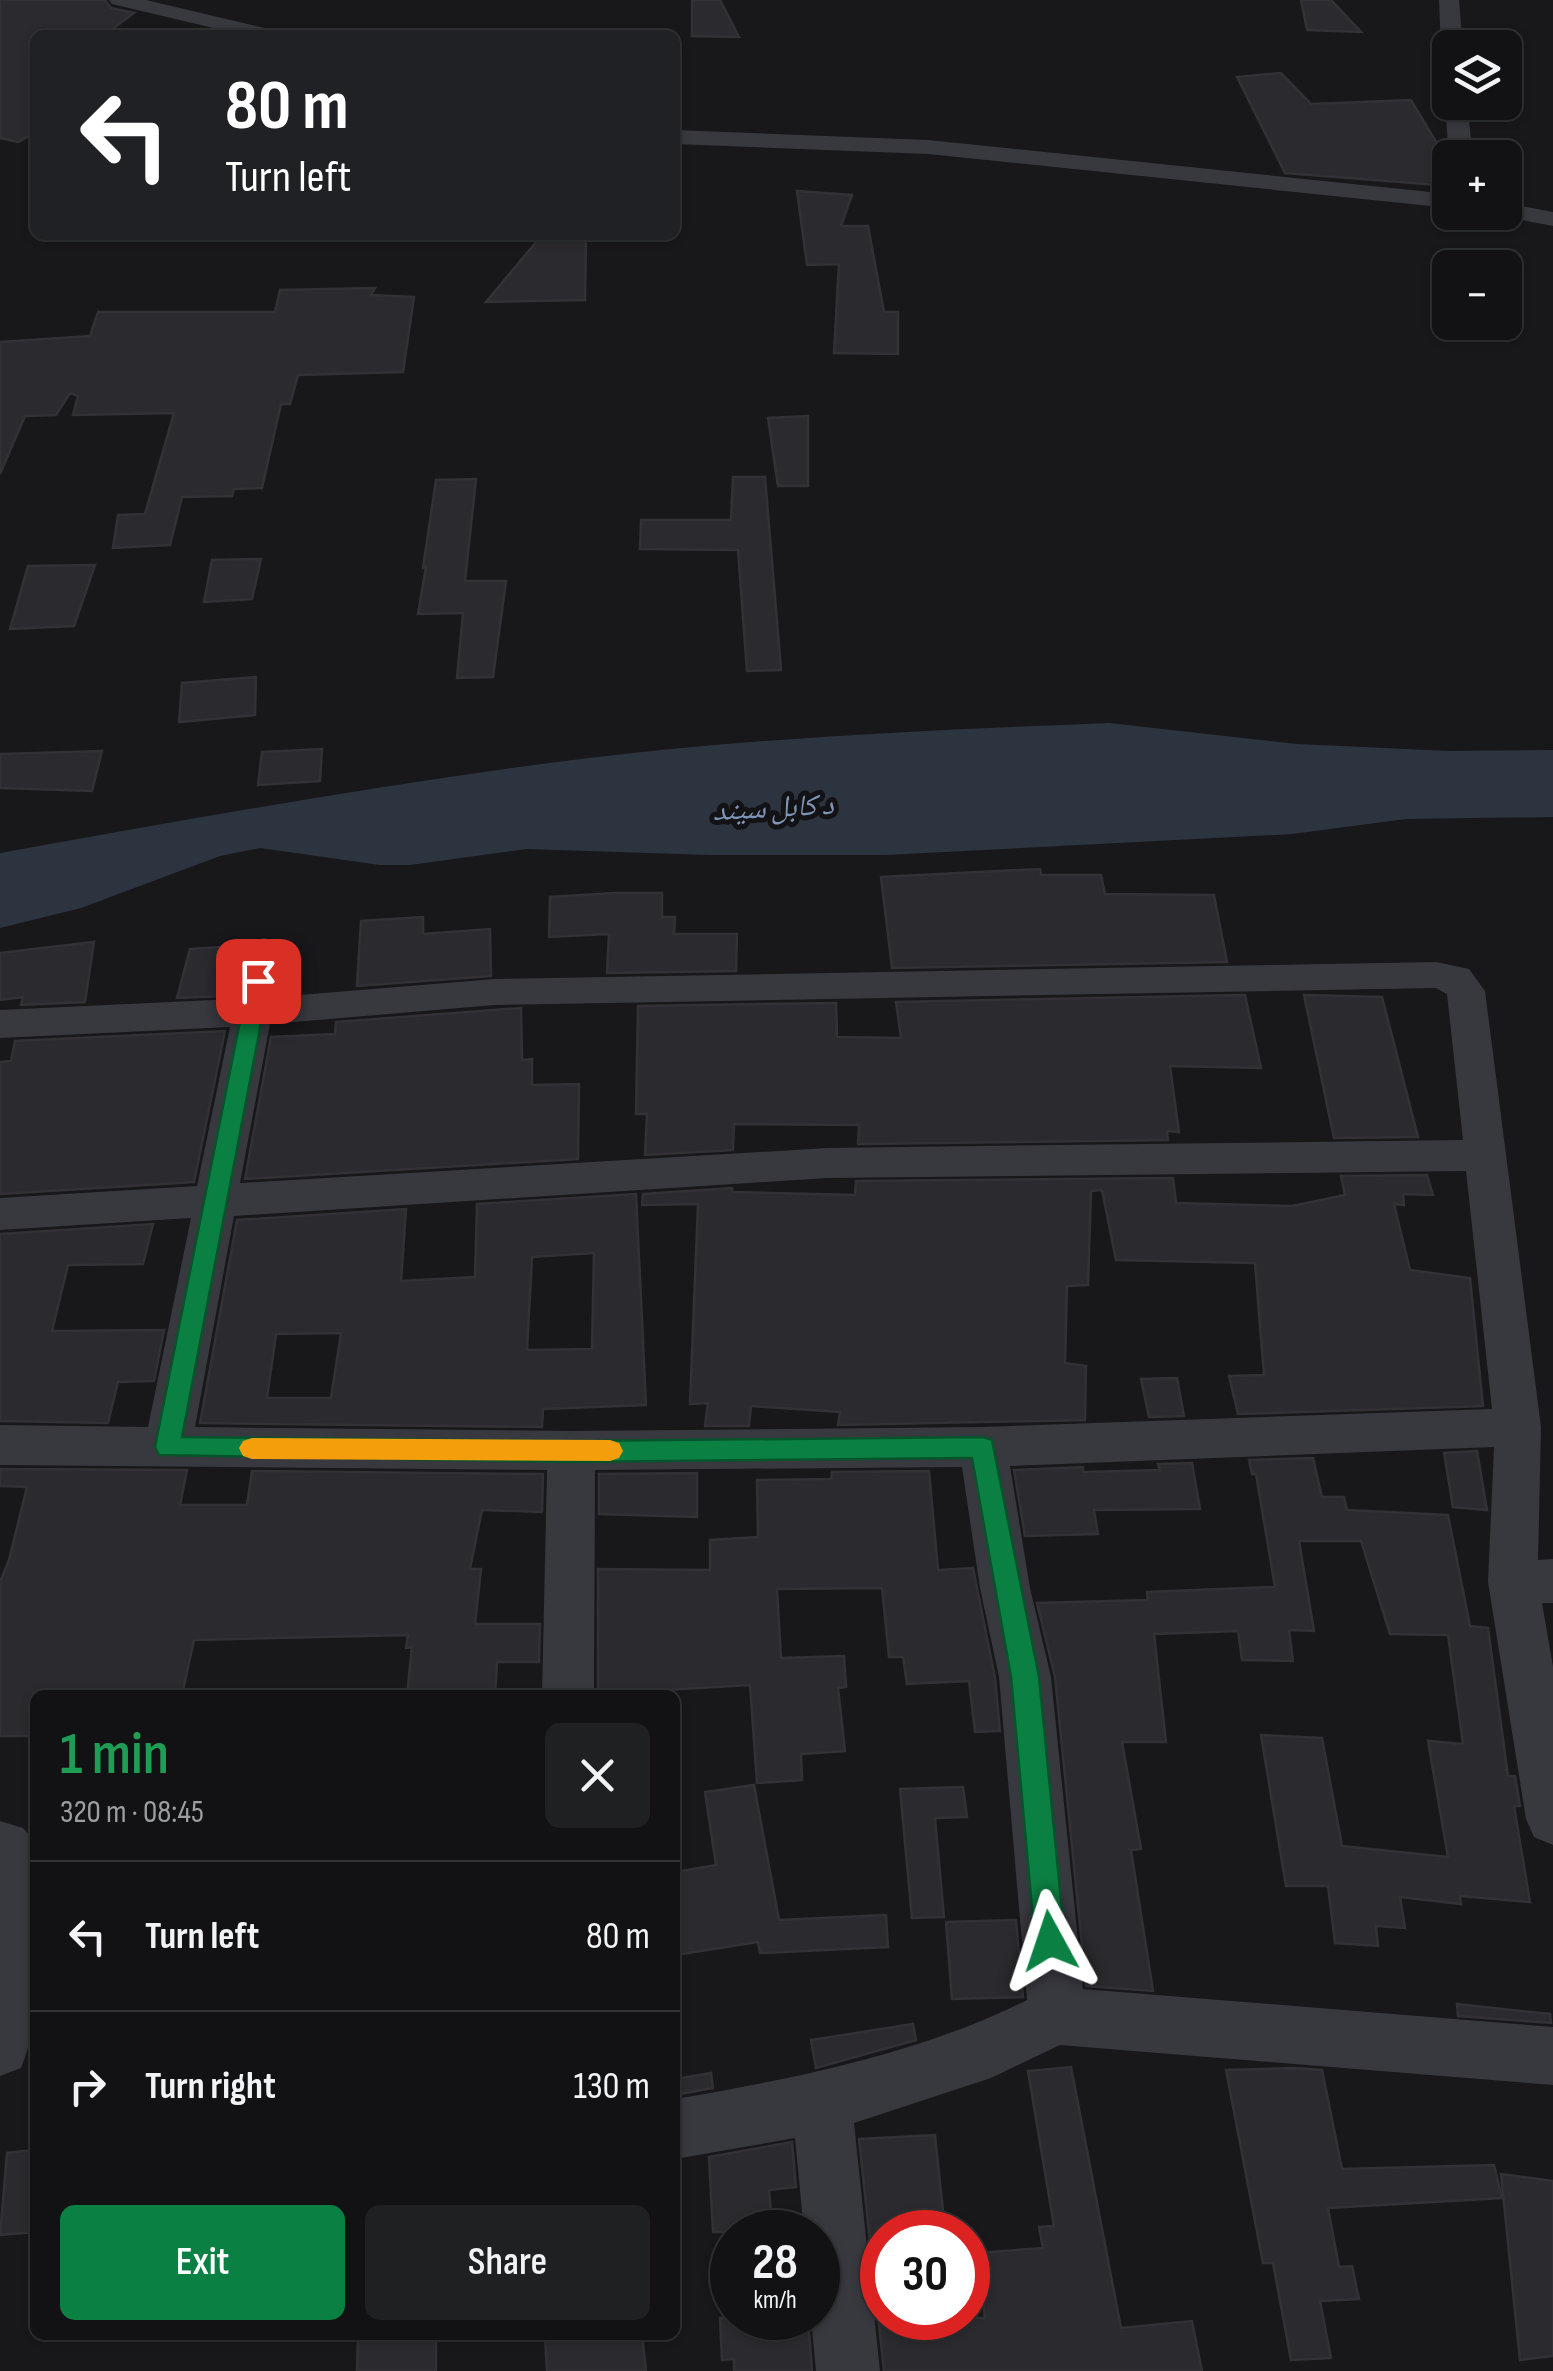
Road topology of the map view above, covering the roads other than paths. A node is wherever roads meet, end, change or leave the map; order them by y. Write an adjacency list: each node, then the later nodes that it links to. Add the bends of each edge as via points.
1 (119, 0): 3 (street)
2 (1449, 0): 4 (street)
3 (248, 30)
4 (1451, 30)
5 (680, 137): 6 (street, via 928,147)
6 (1432, 199)
7 (1522, 213): 8 (street)
8 (1553, 219)
9 (264, 951): 10 (street)
10 (252, 1012): 11 (street); 12 (street, via 496,992 1436,974 1456,978 1466,991); 13 (street)
11 (0, 1024)
12 (1484, 1155): 13 (street, via 826,1163); 15 (street)
13 (215, 1203): 14 (street); 17 (street)
14 (0, 1214)
15 (1518, 1427): 18 (street); 20 (street)
16 (0, 1446): 17 (street)
17 (168, 1447): 19 (street)
18 (983, 1447): 19 (street); 24 (street, via 1025,1677)
19 (570, 1451): 21 (street)
20 (1533, 1581): 22 (street)
21 (568, 1690)
22 (1553, 1818)
23 (0, 1847): 25 (street, via 18,1862)
24 (1057, 2016): 26 (street); 27 (street, via 991,2049)
25 (0, 2046)
26 (1553, 2056)
27 (822, 2103): 28 (street); 29 (street)
28 (680, 2128)
29 (848, 2371)

